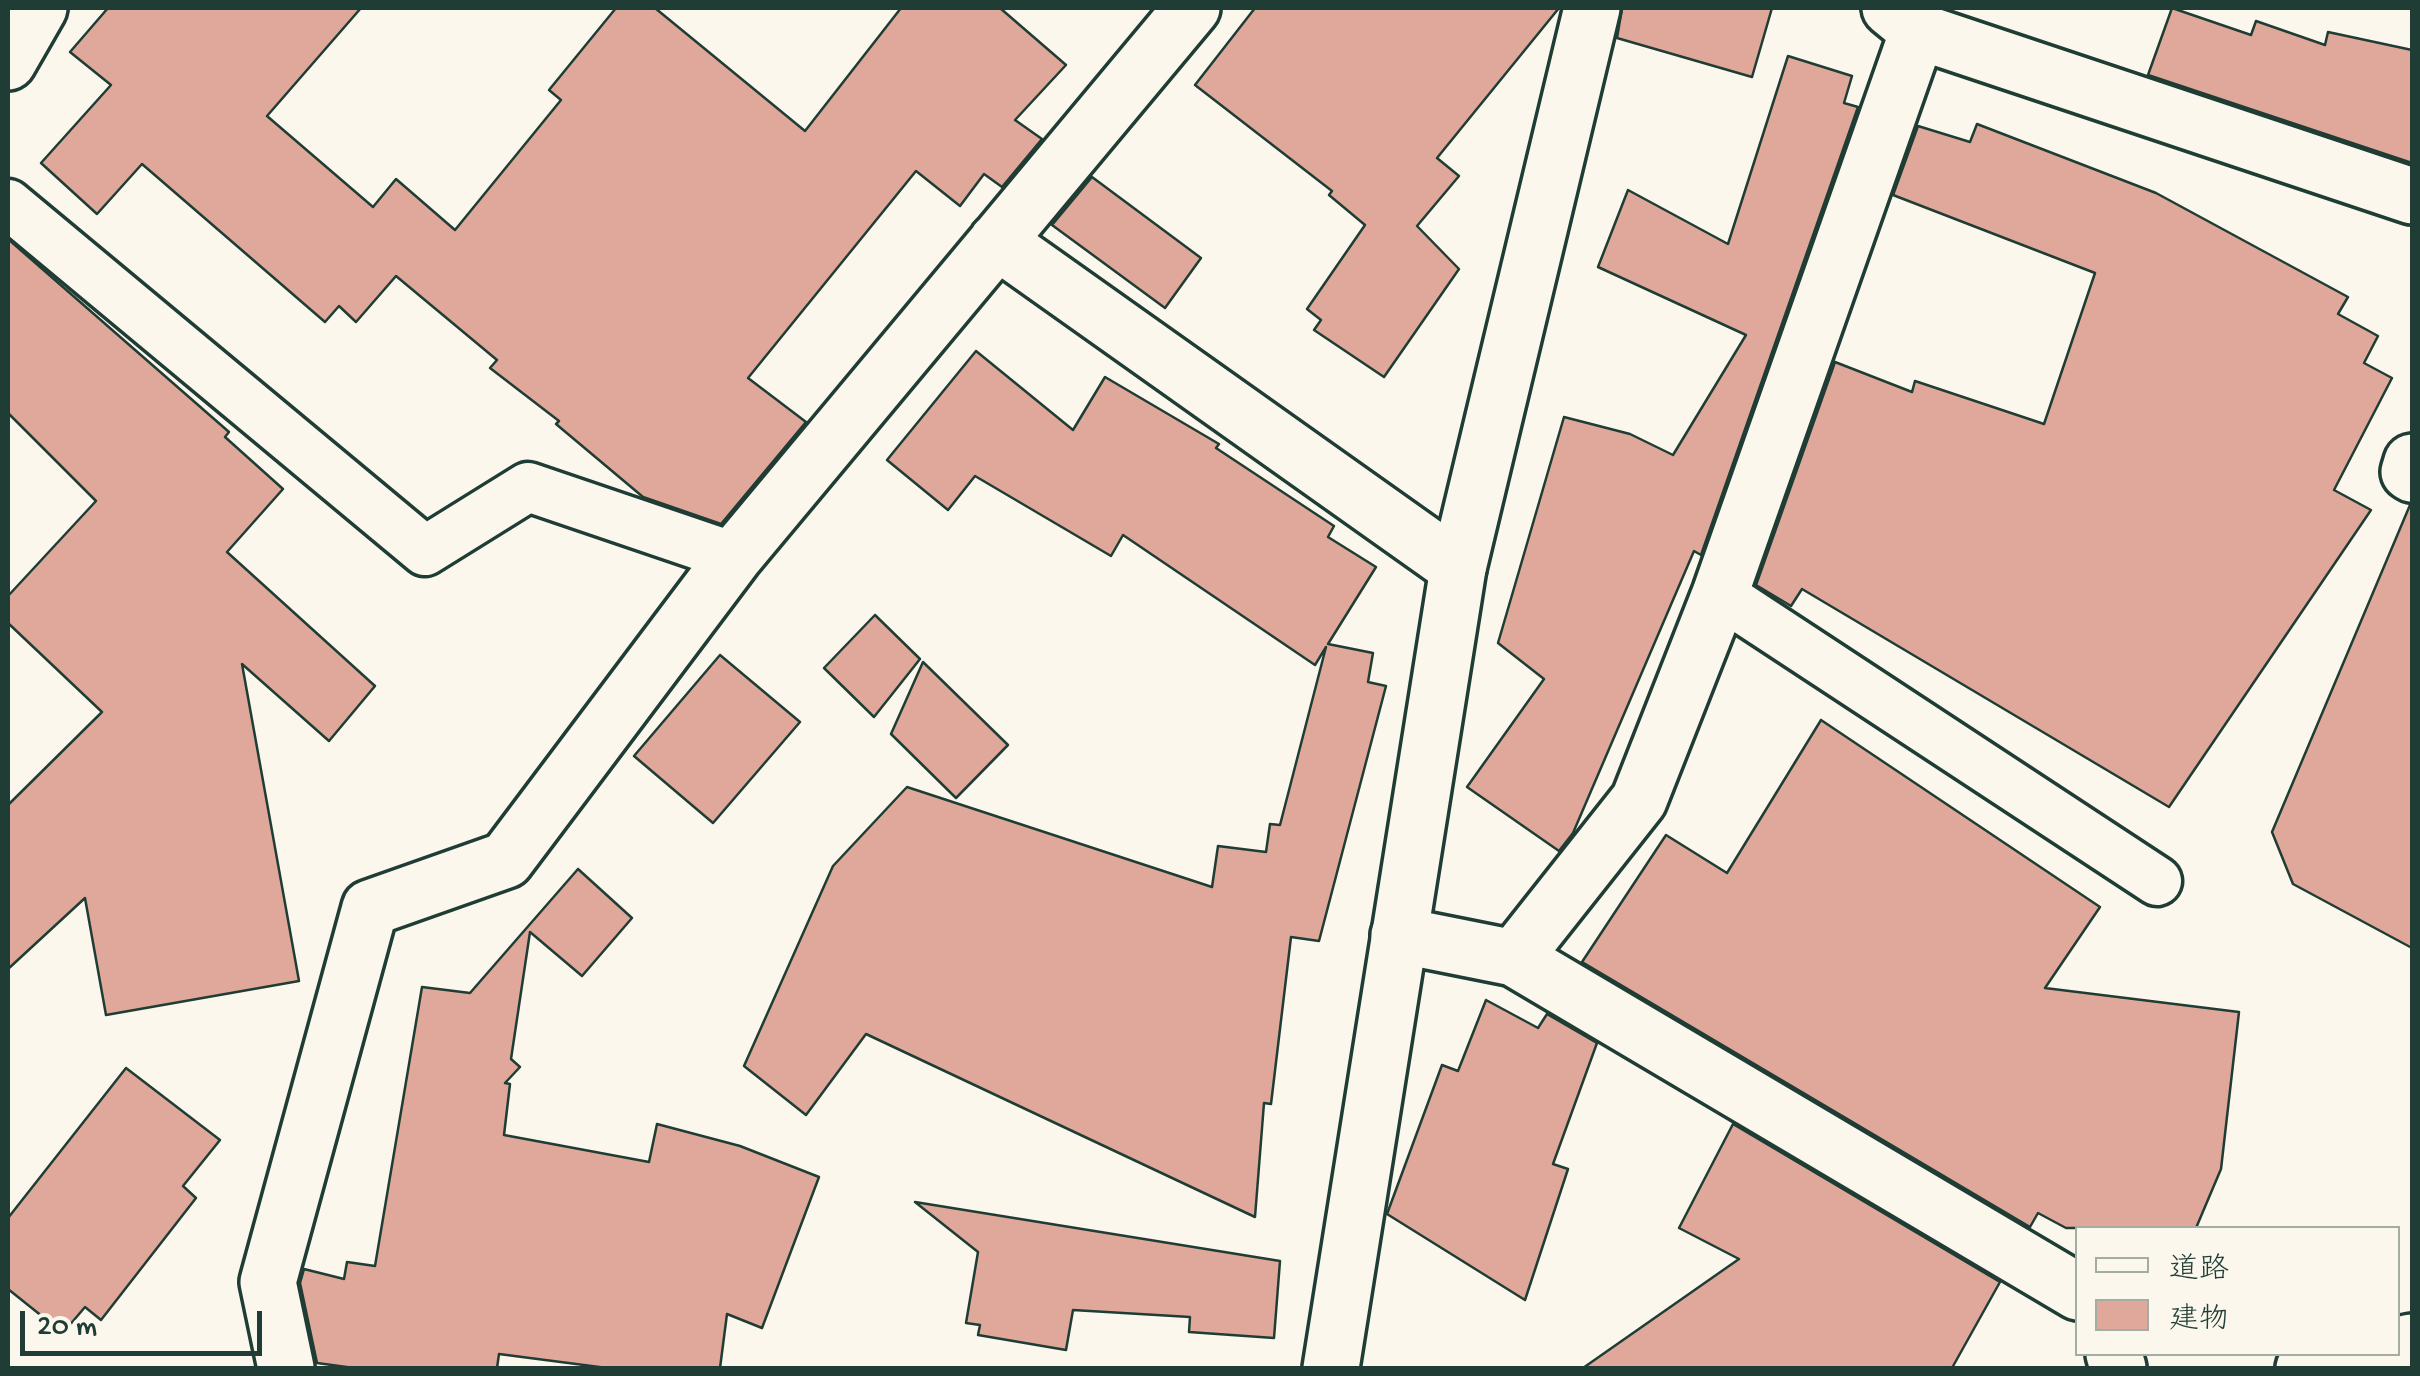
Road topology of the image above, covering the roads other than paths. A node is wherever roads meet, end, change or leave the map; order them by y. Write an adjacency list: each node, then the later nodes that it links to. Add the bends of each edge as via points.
1 (40, 8): 5 (street)
2 (1192, 8): 8 (street)
3 (1592, 8): 12 (street)
4 (1904, 19): 6 (street); 13 (street)
5 (8, 62)
6 (2412, 196)
7 (8, 204): 11 (lane, via 425,551 528,486)
8 (997, 242): 11 (street); 12 (street)
9 (2412, 462): 10 (street)
10 (2412, 474)
11 (734, 557): 19 (street, via 506,860 370,908 268,1282)
12 (1458, 568): 15 (street)
13 (1720, 594): 14 (lane); 16 (street, via 1640,800)
14 (2157, 881)
15 (1399, 935): 16 (street); 20 (street)
16 (1514, 958): 17 (street)
17 (2075, 1290)
18 (2356, 1356): 21 (street)
19 (286, 1368)
20 (1330, 1368)
21 (2304, 1368)

